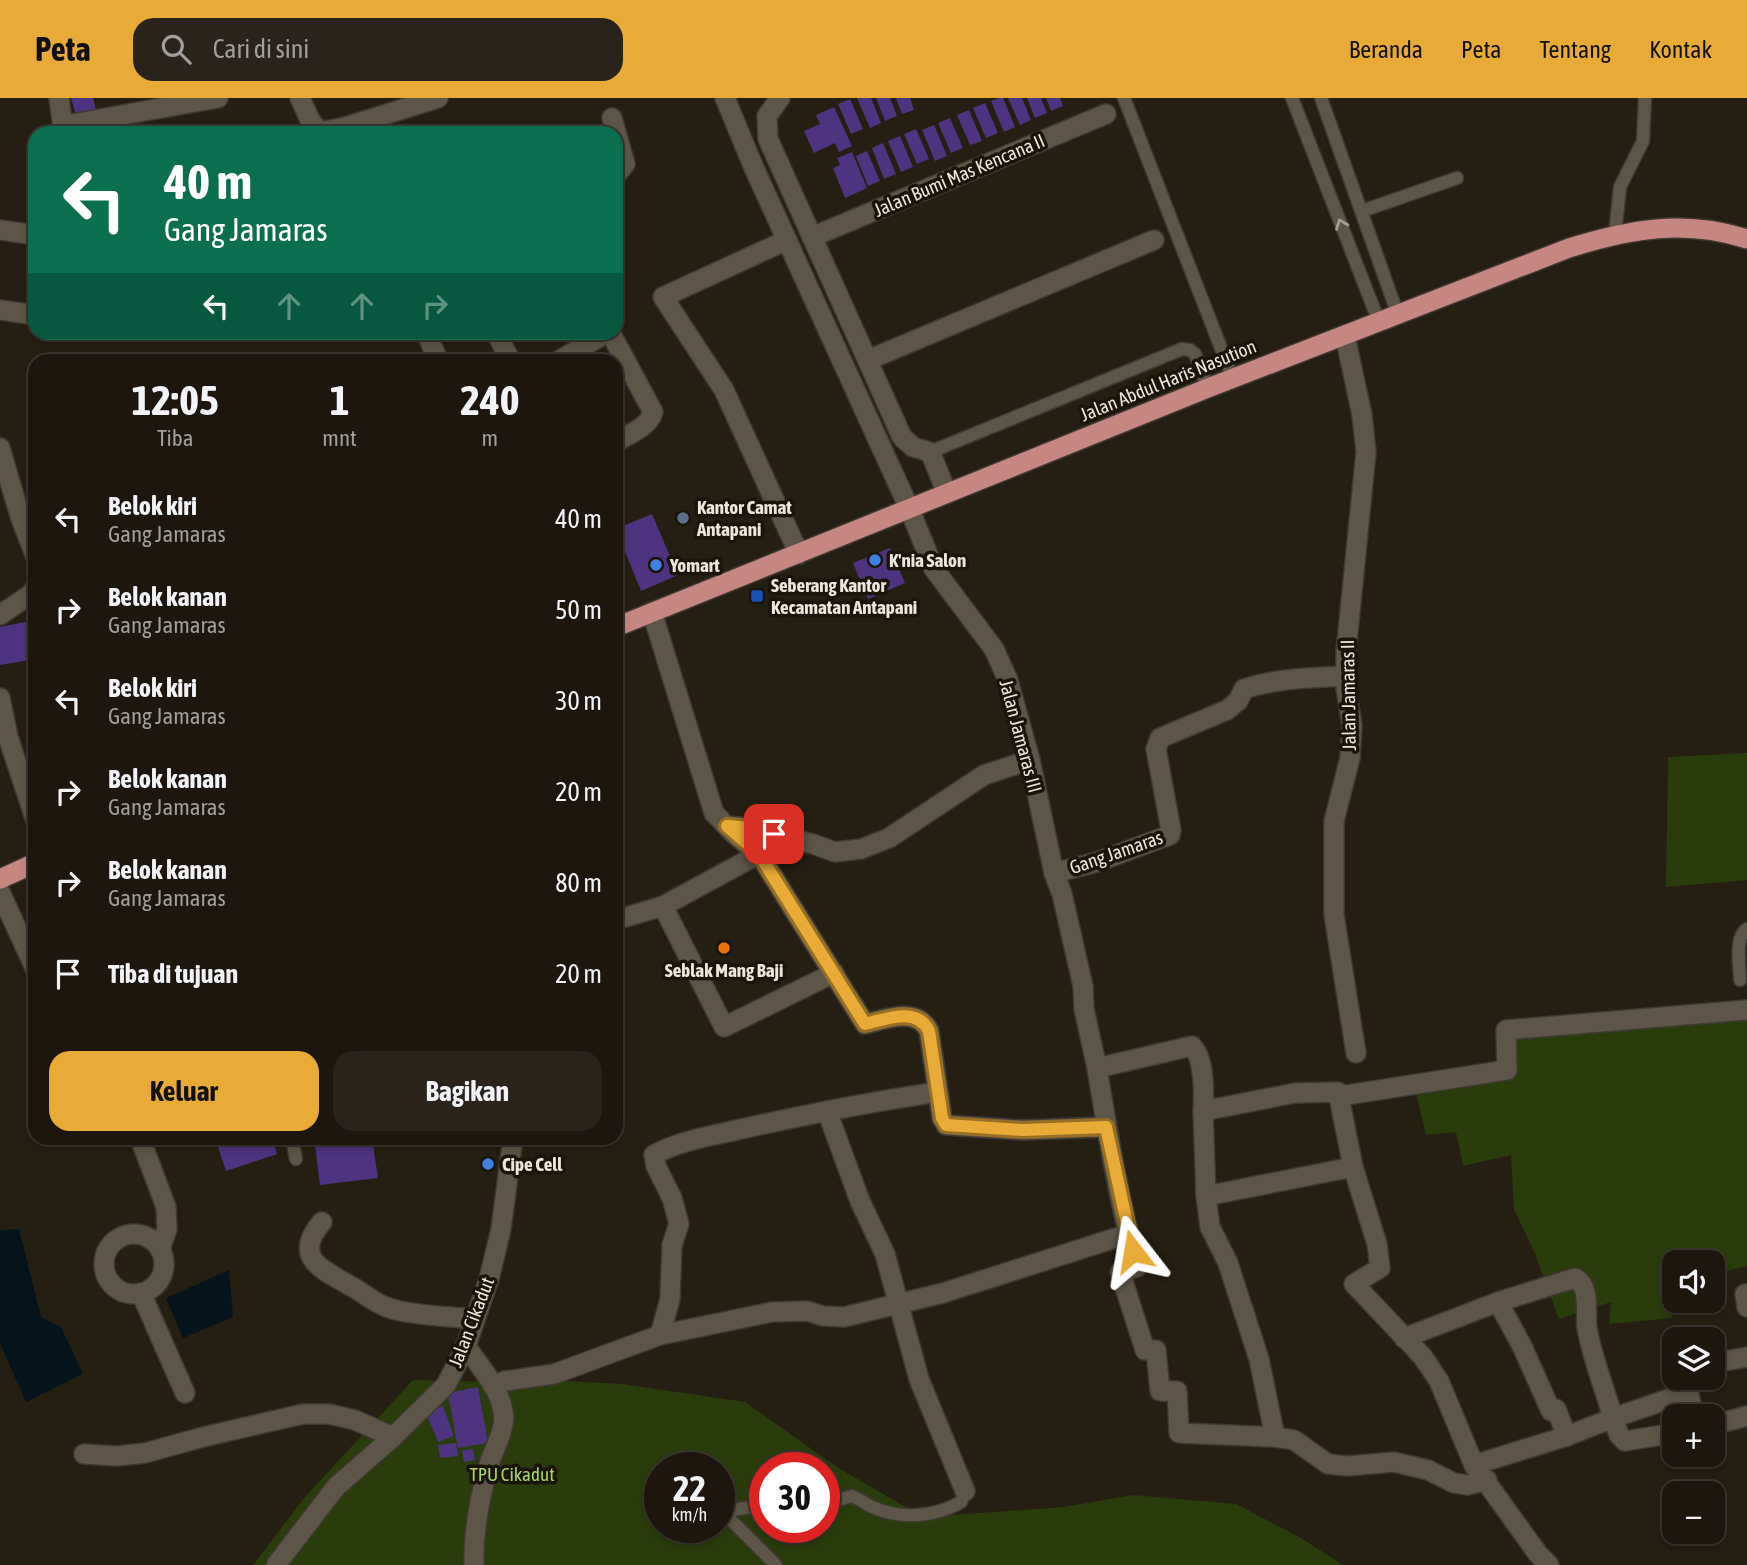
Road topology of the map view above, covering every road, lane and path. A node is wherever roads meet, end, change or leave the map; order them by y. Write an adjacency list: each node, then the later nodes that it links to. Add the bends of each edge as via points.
1 (59, 98): 2 (street, via 66,125)
2 (218, 98)
3 (300, 98): 13 (street)
4 (438, 98): 14 (street)
5 (724, 98): 23 (street, Jalan Jamaras III)
6 (780, 98): 21 (street, via 767,116 768,139)
7 (1124, 98): 34 (lane)
8 (1292, 98): 28 (lane, one-way to 8)
9 (1321, 98): 17 (lane)
10 (1645, 98): 20 (lane, via 1643,141 1619,187)
11 (1106, 114): 21 (street, Jalan Bumi Mas Kencana II)
12 (612, 118): 15 (street)
13 (315, 126)
14 (358, 126)
15 (614, 126)
16 (1457, 178): 17 (lane)
17 (1362, 211): 27 (lane)
18 (0, 230): 19 (street)
19 (28, 234)
20 (1615, 234): 22 (highway, Jalan Abdul Haris Nasution, via 1670,226); 27 (highway, Jalan Abdul Haris Nasution)
21 (811, 237): 33 (street)
22 (1747, 239)
23 (787, 240): 40 (street, Jalan Jamaras III); 42 (street, via 663,298 724,390)
24 (1154, 240): 33 (street)
25 (0, 310): 26 (street)
26 (28, 314)
27 (1398, 315): 28 (highway, Jalan Abdul Haris Nasution)
28 (1379, 322): 29 (highway, Jalan Abdul Haris Nasution)
29 (1345, 336): 34 (highway, Jalan Abdul Haris Nasution); 47 (street, Jalan Jamaras II, via 1366,452)
30 (595, 340): 31 (street)
31 (570, 354)
32 (623, 357): 36 (street, via 653,412 643,426)
33 (868, 360): 38 (street, via 902,437 913,447)
34 (1233, 379): 35 (highway, Jalan Abdul Haris Nasution)
35 (1208, 388): 38 (lane, via 1195,354 1182,349); 39 (highway, Jalan Abdul Haris Nasution)
36 (623, 438)
37 (0, 448): 41 (street)
38 (930, 452): 39 (street)
39 (947, 493): 40 (highway, Jalan Abdul Haris Nasution)
40 (909, 508): 42 (highway, Jalan Abdul Haris Nasution); 49 (street, Jalan Jamaras III, via 937,576 994,649 1008,680)
41 (28, 537)
42 (799, 554): 44 (highway, Jalan Abdul Haris Nasution)
43 (28, 596): 45 (street)
44 (652, 612): 46 (highway, Jalan Abdul Haris Nasution); 51 (street, via 714,813)
45 (0, 615)
46 (623, 624)
47 (1346, 676): 54 (street, Gang Jamaras, via 1280,680 1250,687 1227,709 1160,738 1156,749 1170,835); 64 (street, Jalan Jamaras II, via 1352,725 1350,758 1334,821 1334,915)
48 (0, 698): 50 (street)
49 (1030, 760): 51 (street, via 984,775 889,838 861,849 835,852 751,828); 54 (street, Jalan Jamaras III)
50 (28, 797)
51 (727, 826): 52 (street)
52 (759, 854): 57 (street); 61 (street)
53 (28, 866): 55 (highway)
54 (1054, 873): 65 (street, Jalan Jamaras III, via 1083,985)
55 (0, 878)
56 (0, 892): 60 (street)
57 (663, 906): 58 (street); 61 (street, via 724,1027)
58 (623, 918)
59 (1747, 929): 62 (lane, via 1739,943)
60 (28, 953)
61 (834, 973): 66 (street, via 865,1024 898,1016 925,1022)
62 (1740, 980)
63 (1747, 1010): 67 (street, via 1506,1030 1507,1070)
64 (1356, 1053)
65 (1097, 1068): 69 (street, via 1192,1046 1198,1054); 70 (street)
66 (938, 1092): 68 (street); 70 (street, via 946,1125 1023,1130)
67 (1340, 1096): 69 (street, via 1334,1091 1295,1093); 75 (street)
68 (827, 1111): 83 (street, via 885,1254); 86 (street, via 712,1136 654,1155 679,1224 672,1245 670,1299)
69 (1203, 1111): 76 (street)
70 (1106, 1127): 78 (street)
71 (143, 1145): 79 (street, via 166,1207 167,1229)
72 (293, 1145): 74 (lane)
73 (512, 1145): 85 (street, Jalan Cikadut, via 501,1229)
74 (296, 1159)
75 (1353, 1167): 76 (street); 87 (street, via 1380,1268 1354,1284)
76 (1206, 1196): 100 (street, via 1210,1227 1228,1263 1259,1359)
77 (322, 1222): 85 (street, via 312,1234 310,1254 314,1265 326,1274 375,1304 394,1310)
78 (1128, 1234): 83 (street, via 943,1293); 100 (street, via 1138,1267 1120,1272 1145,1350 1156,1350 1160,1391 1177,1391 1179,1433)
79 (160, 1249): 80 (street, via 162,1276); 80 (street, via 153,1240 132,1234 121,1237 106,1253 104,1264 111,1284 130,1294)
80 (141, 1293): 93 (street)
81 (1747, 1294): 84 (street)
82 (1498, 1302): 87 (street); 95 (street, via 1575,1278 1582,1281 1588,1331); 98 (street)
83 (897, 1303): 86 (street, via 844,1317 772,1312); 104 (street, via 919,1379)
84 (1747, 1307)
85 (474, 1319): 88 (street, Jalan Cikadut)
86 (660, 1335): 91 (street, via 554,1374)
87 (1404, 1338): 102 (street, via 1439,1381)
88 (466, 1346): 91 (street); 99 (street, Jalan Cikadut, via 446,1385)
89 (1747, 1357): 90 (street)
90 (1725, 1361)
91 (494, 1386): 108 (street, via 503,1425 473,1534)
92 (1677, 1390): 95 (street)
93 (185, 1393)
94 (1747, 1416): 96 (street)
95 (1613, 1418): 97 (street, via 1625,1441); 98 (street)
96 (1725, 1422)
97 (1662, 1435)
98 (1567, 1436): 102 (street)
99 (393, 1437): 101 (street, via 355,1420 303,1414 145,1453); 107 (street, Jalan Cikadut, via 336,1487)
100 (1275, 1437): 103 (street, via 1294,1440 1328,1464 1394,1462 1428,1470 1454,1483)
101 (84, 1454)
102 (1474, 1465): 103 (street)
103 (1487, 1480): 110 (street)
104 (965, 1491): 105 (lane, via 961,1502 923,1516 872,1507 852,1496)
105 (840, 1499)
106 (735, 1525): 109 (lane)
107 (276, 1565)
108 (474, 1565)
109 (776, 1565)
110 (1549, 1565)

